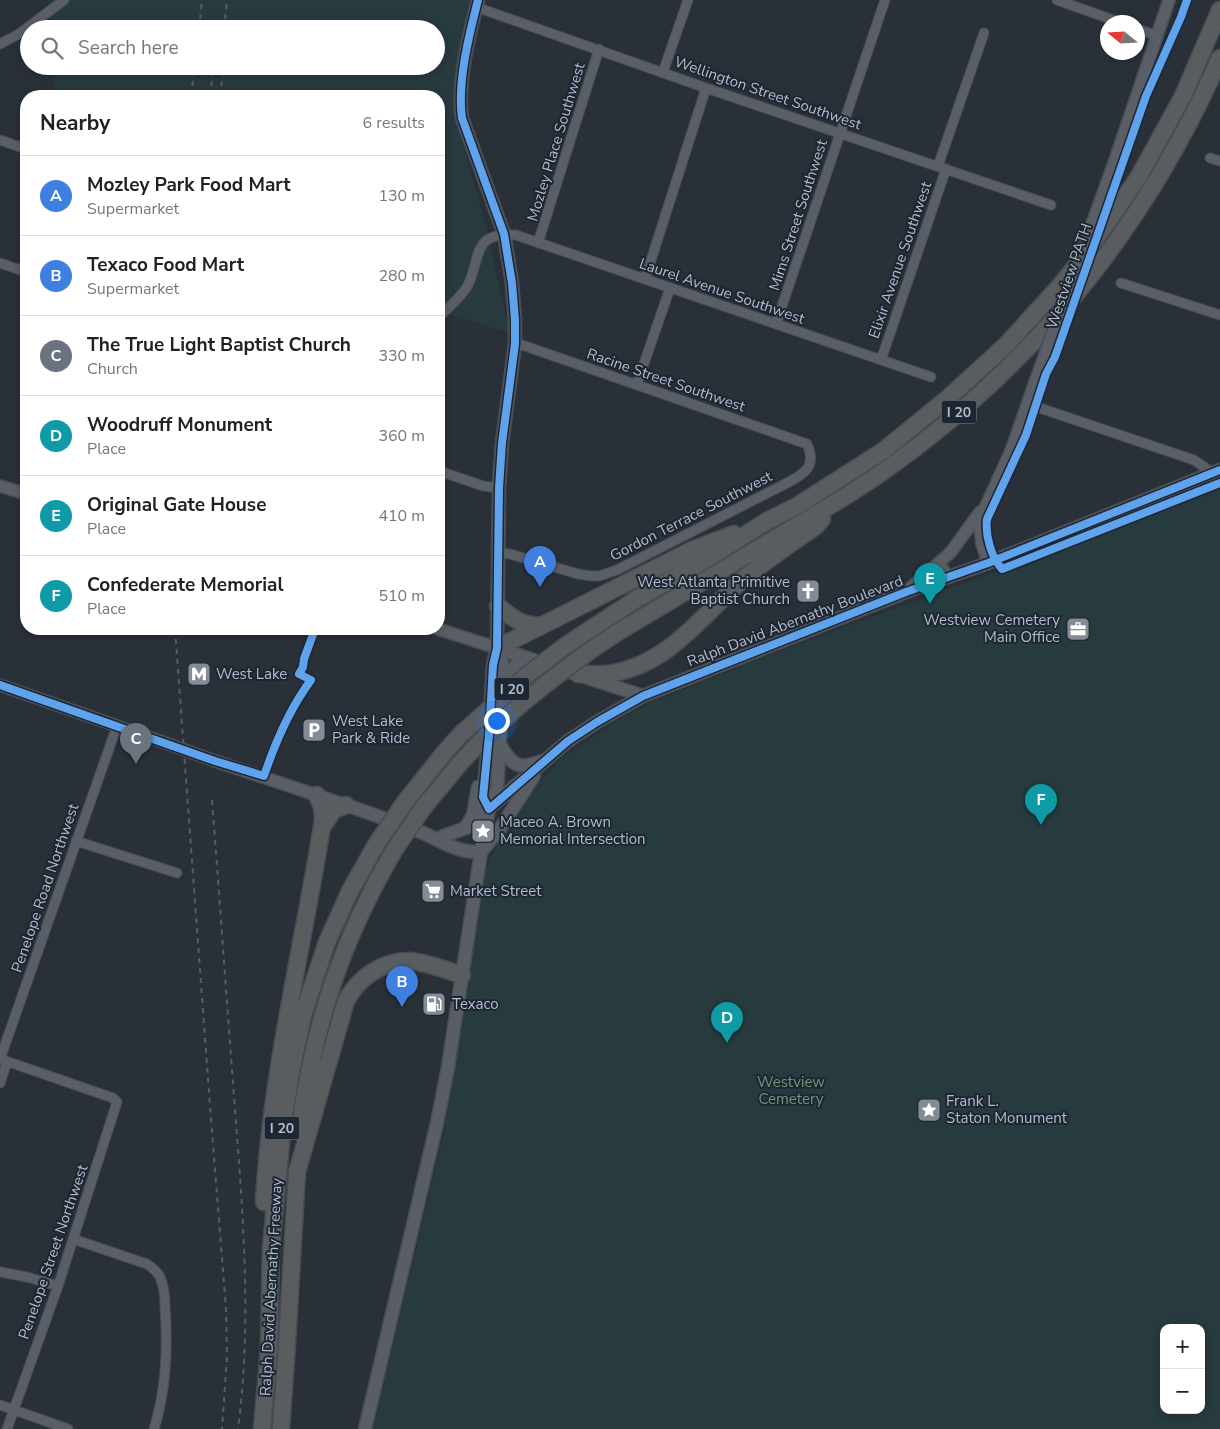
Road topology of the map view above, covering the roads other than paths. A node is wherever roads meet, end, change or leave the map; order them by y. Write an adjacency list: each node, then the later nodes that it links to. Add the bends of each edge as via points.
1 (64, 0): 9 (street)
2 (688, 0): 17 (street)
3 (885, 0): 19 (street, Mims Street Southwest)
4 (1057, 0): 8 (street)
5 (1169, 0): 13 (street)
6 (477, 4): 15 (street, Wellington Street Southwest); 26 (main road, via 460,86 460,102 462,118)
7 (1220, 10): 49 (highway, Ralph David Abernathy Freeway / I 20, via 1183,96 1142,171 1086,253 1052,295 1006,345 883,451)
8 (1100, 15)
9 (38, 20)
10 (1145, 32): 13 (street)
11 (20, 33): 14 (street)
12 (984, 33): 24 (street, Elixir Avenue Southwest)
13 (1157, 36): 40 (street, bridge)
14 (0, 44)
15 (599, 49): 17 (street, Wellington Street Southwest); 27 (street, Mozley Place Southwest)
16 (1220, 58): 47 (highway, Ralph David Abernathy Freeway / I 20, via 1162,172 1124,232 1066,307 959,412 880,473)
17 (663, 72): 18 (street, Wellington Street Southwest)
18 (706, 88): 19 (street, Wellington Street Southwest); 30 (street)
19 (840, 132): 24 (street, Wellington Street Southwest); 35 (street, Mims Street Southwest)
20 (0, 140): 21 (street)
21 (20, 147)
22 (1210, 158): 23 (street)
23 (1220, 161)
24 (942, 167): 25 (street, Wellington Street Southwest); 37 (street, Elixir Avenue Southwest)
25 (1051, 205)
26 (504, 234): 27 (street, Laurel Avenue Southwest); 33 (street, via 491,237 481,245 467,287); 36 (main road, via 512,283)
27 (538, 243): 30 (street, Laurel Avenue Southwest)
28 (0, 263): 29 (street)
29 (20, 270)
30 (645, 280): 32 (street, Laurel Avenue Southwest)
31 (1121, 283): 34 (street)
32 (670, 288): 35 (street, Laurel Avenue Southwest); 39 (street)
33 (445, 311)
34 (1220, 315)
35 (776, 324): 37 (street, Laurel Avenue Southwest)
36 (515, 344): 39 (street, Racine Street Southwest); 45 (main road)
37 (881, 360): 38 (street, Laurel Avenue Southwest)
38 (930, 377)
39 (637, 384): 41 (street, Racine Street Southwest)
40 (1028, 404): 42 (street, via 1194,460); 48 (street, via 1004,468)
41 (807, 444): 50 (street, Gordon Terrace Southwest, via 810,466 799,477 617,570 599,576 585,575)
42 (1217, 471): 51 (main road, Ralph David Abernathy Boulevard)
43 (445, 474): 45 (street)
44 (0, 486): 46 (street)
45 (499, 488): 50 (main road)
46 (20, 492)
47 (836, 502): 60 (highway, via 815,526 741,582 670,648 626,670 611,674); 80 (highway, Ralph David Abernathy Freeway / I 20, bridge, via 618,632 542,686 512,710 462,761 423,808 377,879 339,961 312,1055)
48 (984, 507): 51 (street, via 979,531); 52 (street)
49 (767, 522): 56 (highway, via 692,550); 82 (highway, Ralph David Abernathy Freeway / I 20, bridge, via 564,646 461,734 405,802 350,891 327,942 303,1015 283,1123)
50 (499, 553): 55 (main road)
51 (988, 563): 53 (main road, Ralph David Abernathy Boulevard)
52 (939, 564): 53 (main road); 54 (street)
53 (946, 577): 54 (main road, Ralph David Abernathy Boulevard)
54 (906, 592): 63 (main road, Ralph David Abernathy Boulevard)
55 (498, 606): 56 (highway, via 513,619); 58 (main road)
56 (539, 626): 58 (highway)
57 (445, 631): 58 (street)
58 (497, 648): 59 (main road); 61 (main road); 69 (main road, via 492,665 483,797); 71 (main road, via 487,664 478,785 473,815)
59 (532, 660): 60 (main road); 61 (main road, via 515,664)
60 (578, 674): 63 (main road)
61 (503, 684): 65 (main road)
62 (0, 685): 64 (street)
63 (642, 696): 66 (main road, Ralph David Abernathy Boulevard, via 597,722)
64 (117, 726): 67 (street, bridge); 74 (street, Penelope Road Northwest)
65 (500, 745): 66 (main road, via 516,765); 69 (main road, via 497,791)
66 (544, 760): 69 (main road, Ralph David Abernathy Boulevard); 75 (main road)
67 (317, 795): 68 (street); 70 (highway, via 323,813)
68 (346, 805): 70 (highway, via 334,810); 72 (main road)
69 (489, 809): 71 (main road, Ralph David Abernathy Boulevard); 75 (main road)
70 (322, 827): 82 (highway, via 268,1142 264,1217)
71 (466, 828): 73 (main road)
72 (424, 834): 73 (main road); 75 (main road, via 467,852)
73 (443, 836): 75 (main road)
74 (76, 841): 76 (street); 78 (street, Penelope Road Northwest)
75 (481, 852): 77 (main road)
76 (177, 873)
77 (462, 975): 80 (highway, via 409,961 377,969 354,988 340,1018); 92 (main road, via 437,1123)
78 (2, 1060): 79 (street, Penelope Road Northwest); 81 (street, Penelope Street Northwest, via 117,1102)
79 (0, 1083)
80 (297, 1172): 91 (highway, I 20)
81 (73, 1240): 84 (street, Penelope Street Northwest); 89 (street, via 147,1264 161,1279 167,1327 165,1372)
82 (270, 1248): 90 (highway, Ralph David Abernathy Freeway / I 20, via 269,1350)
83 (0, 1272): 84 (street)
84 (58, 1286): 86 (street, Penelope Street Northwest)
85 (0, 1405): 86 (street)
86 (14, 1410): 87 (street, Penelope Street Northwest); 88 (street)
87 (7, 1429)
88 (68, 1429)
89 (154, 1429)
90 (262, 1429)
91 (281, 1429)
92 (366, 1429)

